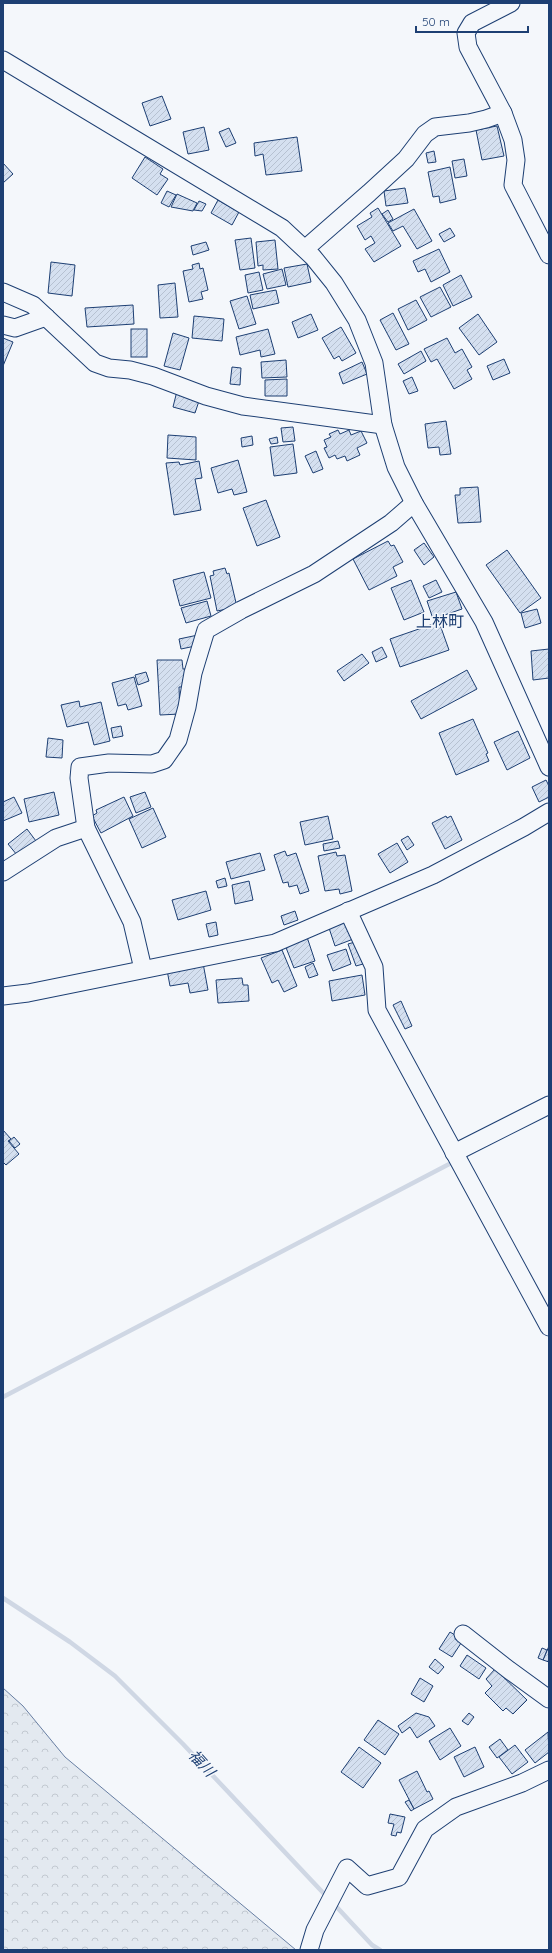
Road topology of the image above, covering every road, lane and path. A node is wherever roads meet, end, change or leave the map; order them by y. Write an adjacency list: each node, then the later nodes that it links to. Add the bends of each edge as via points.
1 (510, 3): 2 (street)
2 (482, 9): 4 (street, via 466,33 468,47)
3 (3, 60): 5 (street, via 282,228)
4 (503, 113): 5 (street, via 486,120 436,127 424,134 406,159); 6 (street, via 513,140 516,160 513,185)
5 (305, 249): 10 (street, via 334,283 357,320 374,363)
6 (549, 255)
7 (3, 292): 8 (street, via 33,305)
8 (46, 317): 9 (street, via 15,328); 10 (street, via 95,363 109,368 153,376 206,396 243,406)
9 (3, 325)
10 (383, 424): 11 (street, via 396,467)
11 (414, 503): 12 (street, via 484,622); 14 (street, via 391,523 314,574 206,630 178,740 164,760 152,764 109,763 80,767 79,778)
12 (548, 762)
13 (549, 812): 16 (street, via 433,875)
14 (86, 828): 15 (street, via 56,838); 17 (street, via 132,922)
15 (3, 872)
16 (348, 911): 17 (street, via 275,943); 20 (street, via 374,967 377,1010)
17 (143, 969): 18 (street)
18 (3, 996)
19 (549, 1105): 20 (street)
20 (454, 1153): 21 (street)
21 (549, 1327)
22 (464, 1634): 23 (street)
23 (549, 1699)
24 (549, 1770): 25 (street, via 522,1783 456,1807 443,1816 425,1829 399,1878 367,1886 347,1868 315,1930)
25 (309, 1950)

